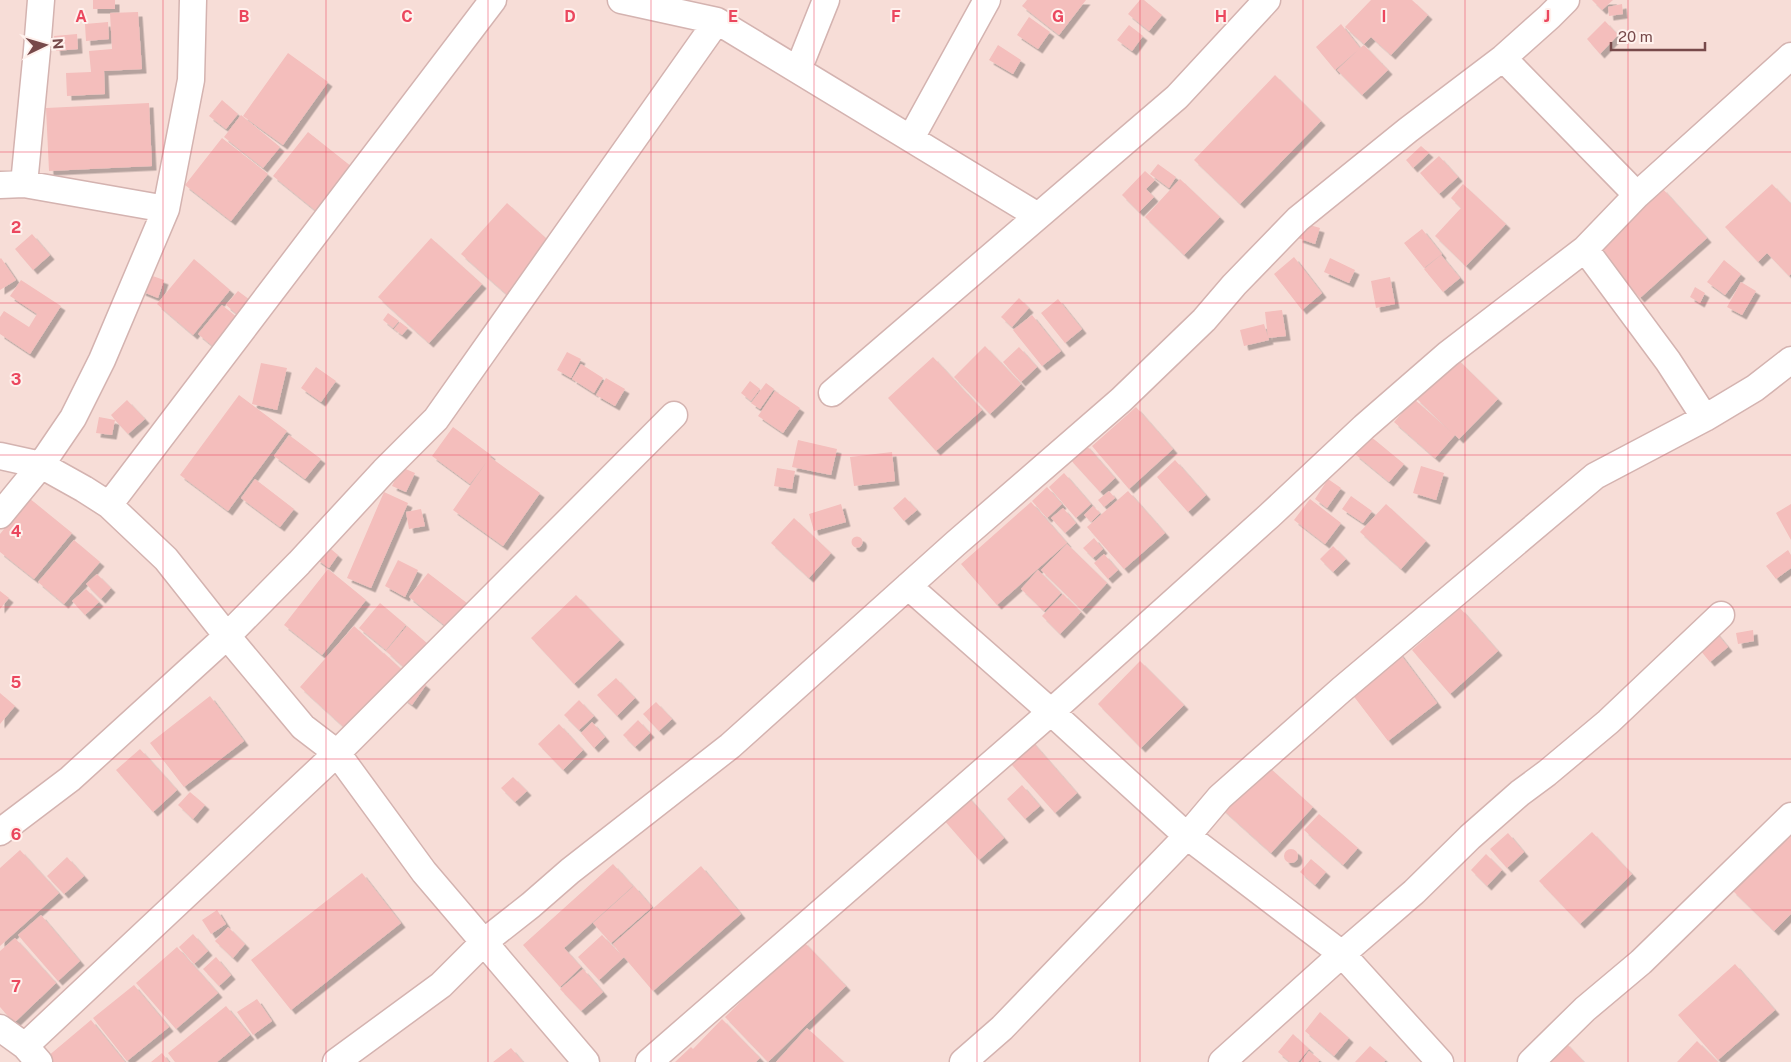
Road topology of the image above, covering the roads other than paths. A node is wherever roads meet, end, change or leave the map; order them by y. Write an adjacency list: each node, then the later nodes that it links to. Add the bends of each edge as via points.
1 (41, 0): 14 (street, via 38,50)
2 (193, 0): 16 (street, via 191,80)
3 (493, 0): 25 (street)
4 (621, 0): 9 (street)
5 (826, 0): 12 (street)
6 (987, 0): 13 (street)
7 (1267, 0): 17 (street, via 1177,97)
8 (1566, 0): 11 (street)
9 (717, 21): 12 (street); 29 (street, via 436,420)
10 (1791, 56): 15 (street)
11 (1503, 58): 15 (street); 27 (street, via 1298,219 1204,320 1121,400)
12 (798, 70): 13 (street)
13 (911, 138): 17 (street)
14 (12, 185): 16 (street)
15 (1637, 195): 18 (street)
16 (166, 209): 24 (street, via 98,368 73,418)
17 (1038, 216): 20 (street)
18 (1585, 249): 22 (street, via 1668,361); 30 (street, via 1448,354)
19 (1791, 360): 22 (street, via 1755,388)
20 (832, 393)
21 (674, 415): 31 (street)
22 (1705, 418): 34 (street, via 1595,476 1341,690 1220,797)
23 (0, 456): 24 (street)
24 (41, 465): 25 (street); 26 (street)
25 (109, 505): 29 (street, via 166,559)
26 (0, 515)
27 (908, 586): 30 (street); 35 (street, via 730,746)
28 (1721, 615): 36 (street, via 1608,722 1520,793)
29 (227, 636): 31 (street, via 303,727); 33 (street, via 70,779)
30 (1051, 712): 34 (street); 41 (street)
31 (337, 754): 35 (street, via 424,872); 38 (street)
32 (1791, 816): 45 (street, via 1641,962 1585,1009)
33 (0, 832)
34 (1187, 836): 36 (street); 42 (street, via 1002,1028)
35 (484, 942): 39 (street, via 441,985); 40 (street)
36 (1342, 954): 43 (street); 44 (street)
37 (0, 1028): 38 (street)
38 (32, 1054)
39 (336, 1062)
40 (586, 1062)
41 (648, 1062)
42 (963, 1062)
43 (1222, 1062)
44 (1440, 1062)
45 (1531, 1062)

